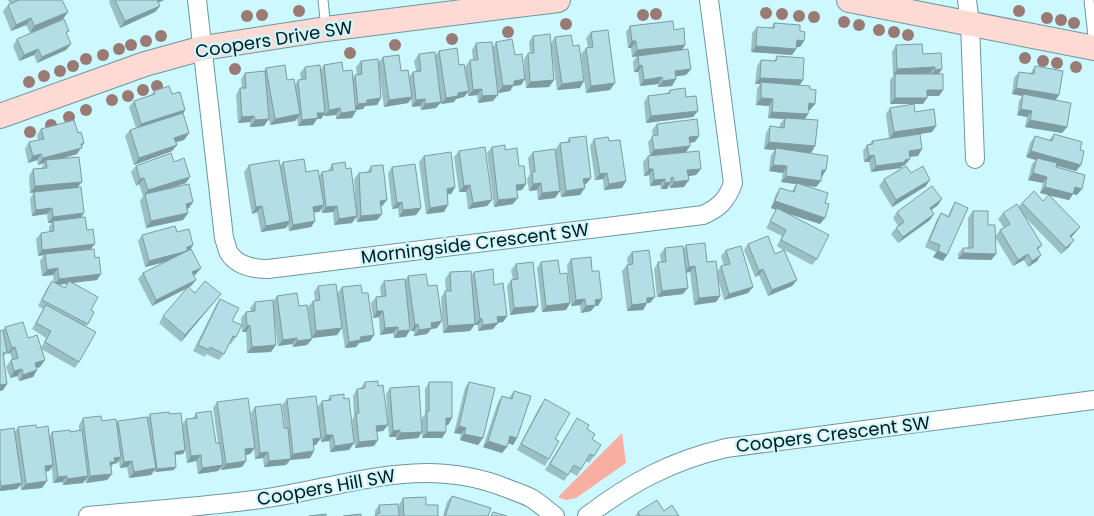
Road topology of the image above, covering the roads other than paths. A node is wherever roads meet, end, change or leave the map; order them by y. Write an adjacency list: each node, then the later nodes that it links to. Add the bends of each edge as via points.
1 (197, 0): 12 (street, Morningside Crescent SW)
2 (322, 0): 10 (lane)
3 (558, 0): 8 (street, Coopers Drive SW)
4 (710, 0): 12 (street, Morningside Crescent SW, via 733,183 730,193 716,209 702,215 268,269 254,269 240,263 229,253 224,238)
5 (849, 0): 9 (street)
6 (967, 0): 9 (street)
7 (1088, 0): 11 (lane)
8 (454, 6): 10 (street, Coopers Drive SW)
9 (970, 24): 11 (street); 14 (street)
10 (326, 29): 12 (street, Coopers Drive SW)
11 (1094, 47)
12 (203, 48): 13 (street, Coopers Drive SW, via 145,64)
13 (0, 116)
14 (975, 158)
15 (1094, 400): 18 (street, Coopers Crescent SW, via 726,448 695,455 624,490)
16 (88, 516): 17 (street, Coopers Hill SW, via 226,504 313,491 371,477 430,472 465,475 497,484 530,498)
17 (555, 516)
18 (587, 516)

